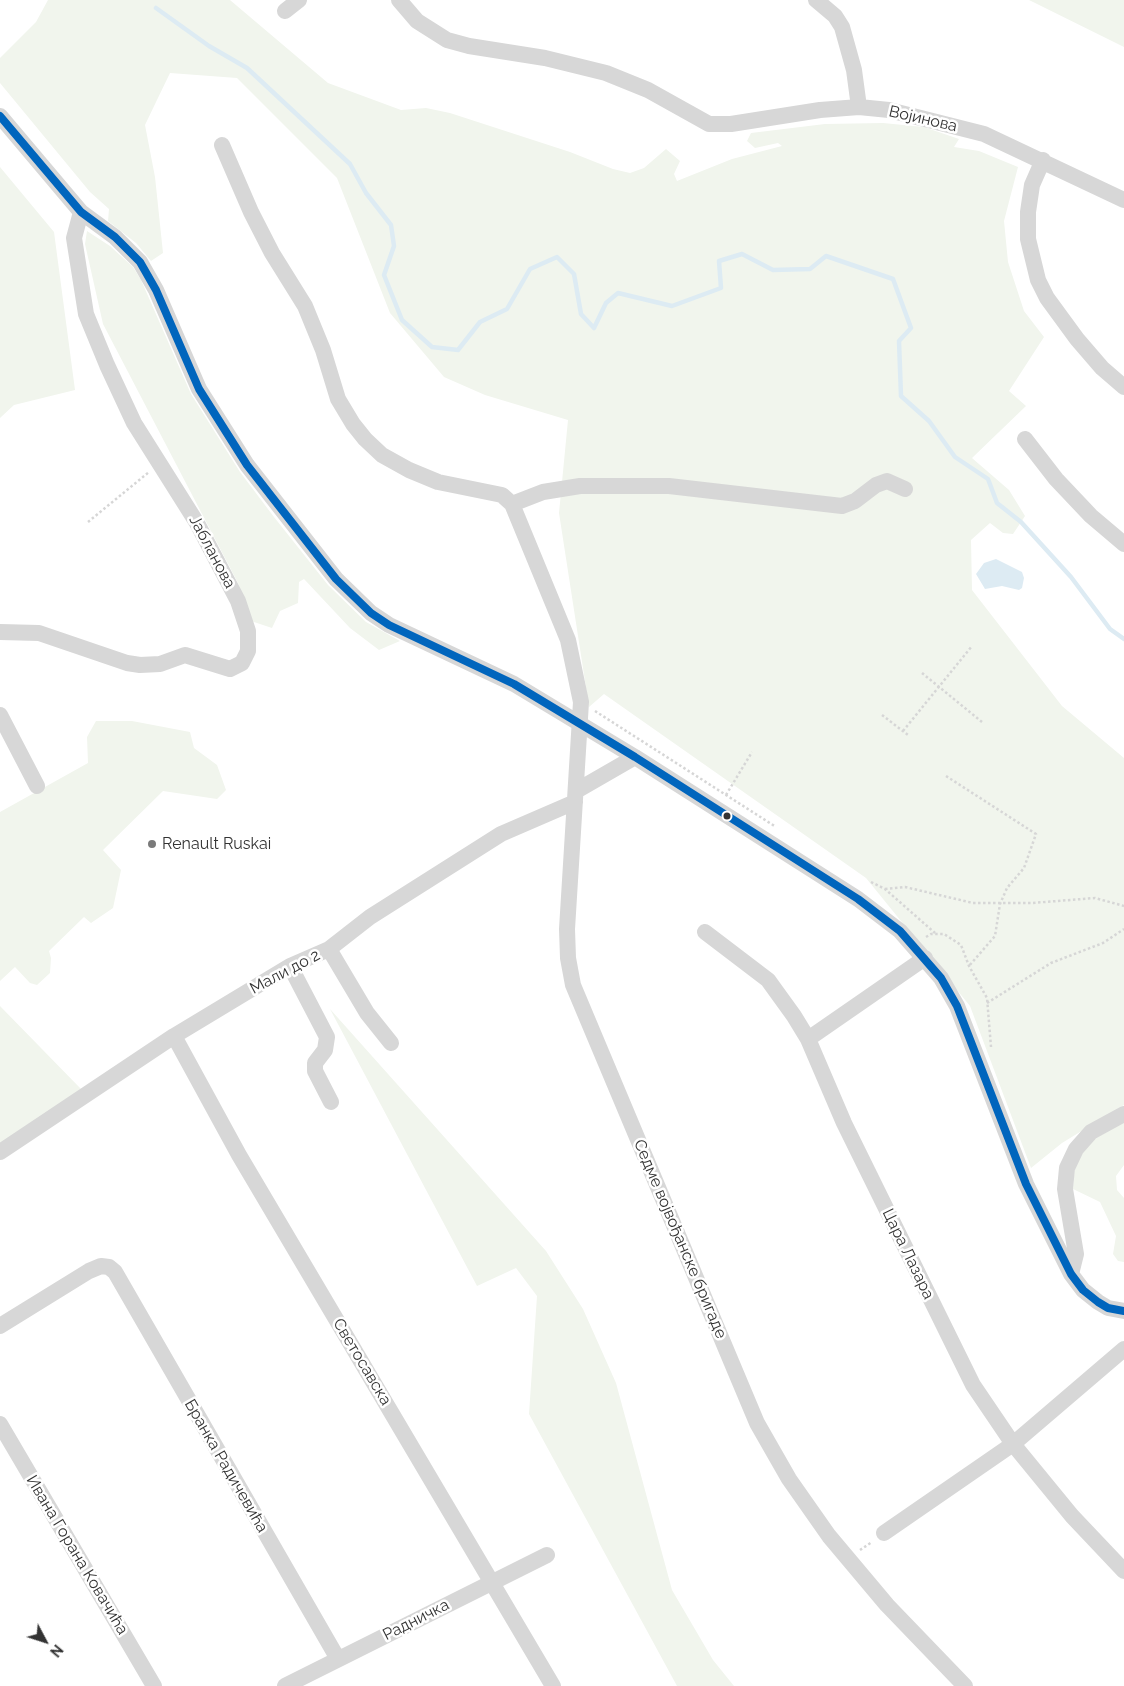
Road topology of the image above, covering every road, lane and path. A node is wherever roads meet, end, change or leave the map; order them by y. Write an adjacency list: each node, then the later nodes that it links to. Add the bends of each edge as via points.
1 (299, 0): 4 (street)
2 (399, 0): 5 (street, Војинова, via 417,21 447,40 606,73 648,90 709,124 719,126)
3 (816, 0): 5 (street, via 835,16 842,27 852,62)
4 (285, 11)
5 (859, 107): 8 (street, Војинова, via 889,110 984,134)
6 (0, 116): 10 (street)
7 (222, 145): 15 (street, via 260,228 305,306 338,399 353,424 382,455 402,466 438,482 502,495)
8 (1043, 160): 9 (street, Војинова); 11 (street, via 1032,185 1028,212 1028,239 1038,280 1077,339)
9 (1124, 200)
10 (81, 212): 13 (street, Јабланова, via 74,238 86,314 134,423); 26 (street, via 140,262 211,410 247,465 336,579 371,613 389,625 514,684)
11 (1124, 387)
12 (1025, 439): 17 (street, via 1085,510)
13 (160, 464): 16 (path); 18 (street, Јабланова, via 197,523 238,601 249,642 242,663 230,669 185,655 160,664 127,663 39,633)
14 (905, 489): 15 (street, via 887,481 876,485 855,502 842,506 669,486 580,486 542,492)
15 (512, 504): 22 (street, Седме војвођанске бригаде, via 568,640)
16 (88, 522)
17 (1124, 544)
18 (2, 630)
19 (972, 646): 21 (path)
20 (922, 673): 21 (path)
21 (940, 686): 25 (path); 27 (path)
22 (582, 702): 26 (street, Седме војвођанске бригаде); 33 (path)
23 (0, 715): 32 (street)
24 (882, 715): 27 (path)
25 (982, 722)
26 (581, 725): 30 (street); 34 (street, Седме војвођанске бригаде)
27 (903, 731): 28 (path)
28 (908, 735)
29 (752, 752): 33 (path)
30 (635, 757): 34 (street, Мали до 2); 35 (street)
31 (946, 776): 39 (path, via 1036,834 1024,868 1007,888)
32 (37, 786)
33 (727, 794): 35 (path); 36 (path)
34 (576, 796): 45 (street, Мали до 2, via 501,834 370,917); 65 (street, Седме војвођанске бригаде, via 567,928 573,985 756,1423 789,1479)
35 (718, 810): 44 (street, via 865,904 900,931)
36 (776, 827)
37 (871, 882): 38 (path)
38 (885, 890): 39 (path, via 904,888 973,903); 43 (path)
39 (1000, 904): 40 (path, via 1095,898); 48 (path, via 995,936)
40 (1124, 906)
41 (1124, 929): 49 (path, via 1103,943 1051,963)
42 (705, 932): 51 (street, Цара Лазара, via 768,980)
43 (936, 934): 44 (path); 48 (path, via 944,934 961,945)
44 (912, 945): 46 (street)
45 (329, 949): 47 (street, Мали до 2); 52 (street, via 367,1013)
46 (925, 958): 51 (street); 57 (street, via 941,978 963,1019 987,1089 1026,1184)
47 (290, 966): 50 (street, Мали до 2); 54 (street, via 327,1037 326,1050 315,1063 315,1071)
48 (969, 966): 49 (path)
49 (987, 1003): 53 (path)
50 (174, 1036): 56 (street, Мали до 2); 67 (street, Светосавска, via 239,1155)
51 (808, 1039): 62 (street, Цара Лазара, via 844,1123 940,1320 973,1385)
52 (391, 1043)
53 (991, 1051)
54 (331, 1102)
55 (1124, 1114): 57 (street, via 1091,1132 1076,1149 1067,1168 1065,1189 1076,1254)
56 (0, 1152)
57 (1071, 1274): 58 (street, via 1090,1296 1108,1308)
58 (1124, 1312)
59 (0, 1326): 68 (street, Бранка Радичевића, via 89,1271 102,1266 115,1272)
60 (1124, 1349): 62 (street)
61 (0, 1424): 69 (street, Ивана Горана Ковачића)
62 (1013, 1444): 63 (street); 66 (street, Цара Лазара, via 1072,1516)
63 (884, 1533): 65 (path)
64 (547, 1555): 67 (street, Радничка)
65 (848, 1558): 72 (street, Седме војвођанске бригаде)
66 (1124, 1571)
67 (491, 1583): 68 (street, Радничка); 71 (street, Светосавска)
68 (338, 1659): 70 (street, Радничка)
69 (154, 1686)
70 (285, 1686)
71 (553, 1686)
72 (965, 1686)

